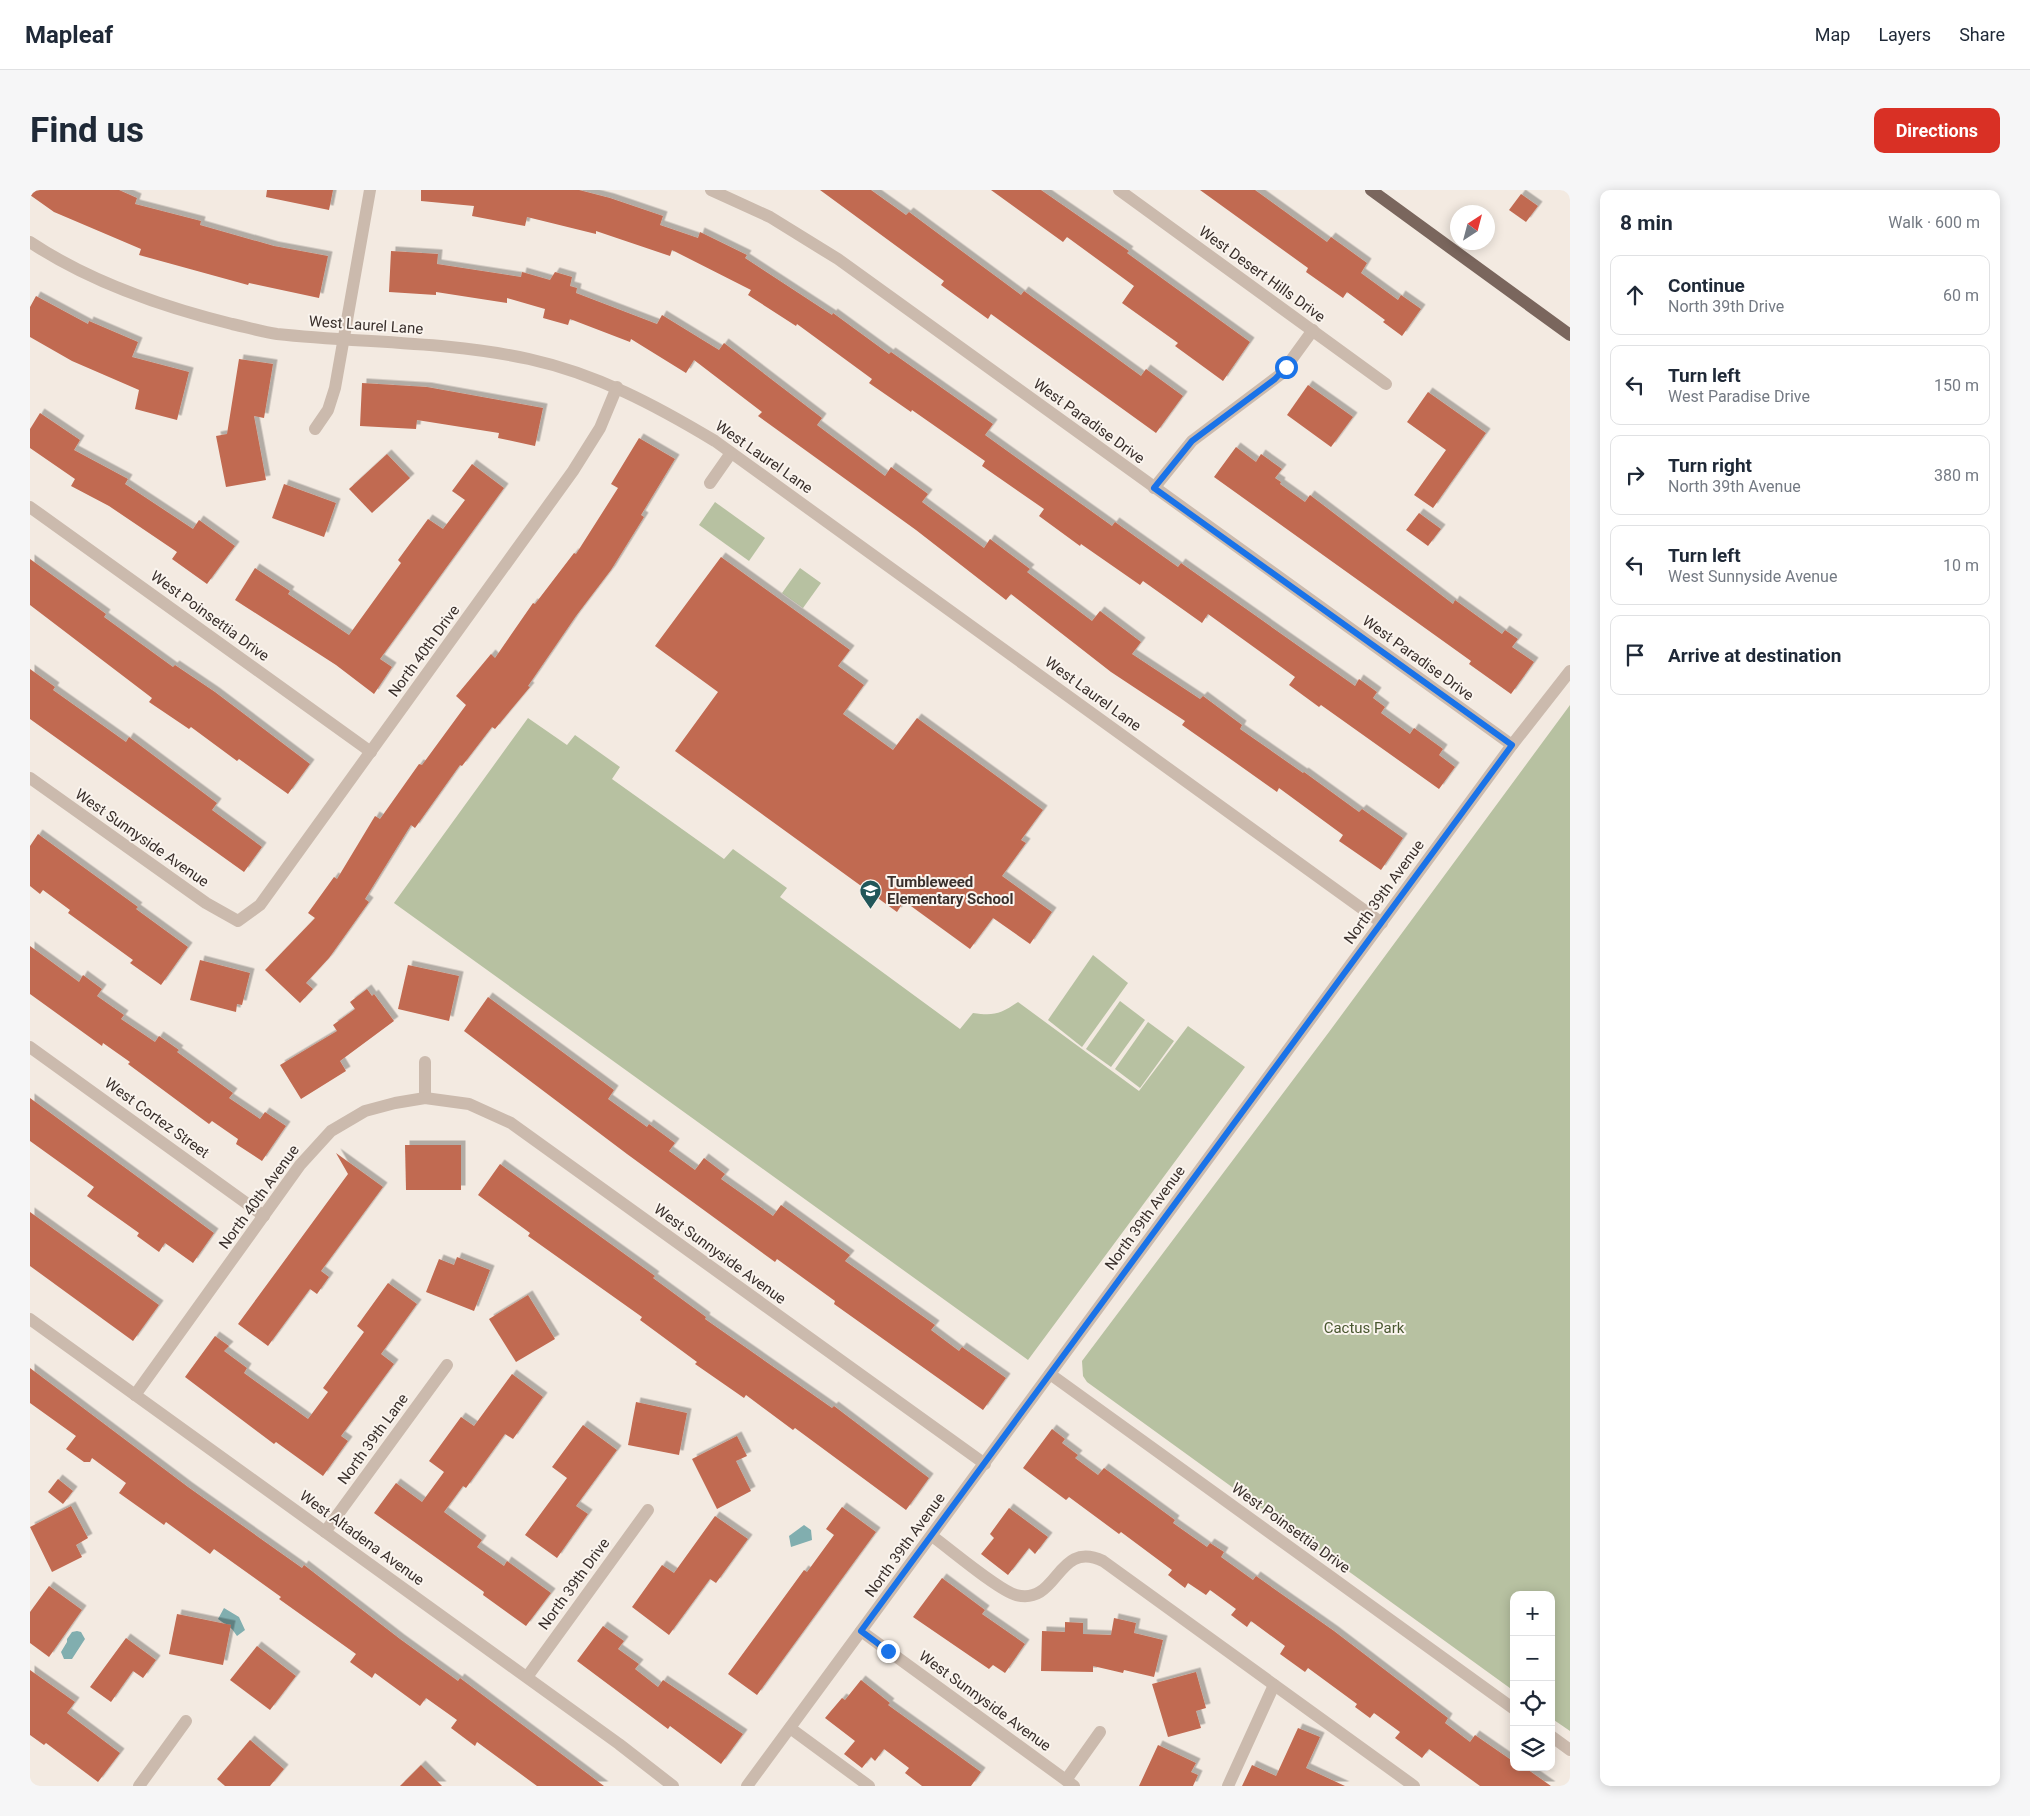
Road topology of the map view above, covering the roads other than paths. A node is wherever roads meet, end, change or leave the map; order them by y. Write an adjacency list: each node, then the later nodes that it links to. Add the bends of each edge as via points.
1 (370, 190): 8 (street)
2 (712, 190): 14 (street, West Paradise Drive, via 770,218 838,259)
3 (1118, 190): 6 (street, West Desert Hills Drive)
4 (1371, 190): 7 (main road)
5 (30, 242): 8 (street, West Laurel Lane, via 112,286 192,314 274,334)
6 (1313, 330): 9 (street, West Desert Hills Drive); 14 (street, via 1281,374 1192,441)
7 (1570, 336)
8 (344, 339): 10 (street, West Laurel Lane, via 472,348 530,359); 11 (street, via 332,399)
9 (1386, 384)
10 (617, 387): 12 (street, West Laurel Lane, via 660,408); 18 (street, North 40th Drive, via 600,428 573,471)
11 (315, 429)
12 (731, 453): 13 (street); 21 (street, West Laurel Lane)
13 (710, 483)
14 (1154, 488): 17 (street, West Paradise Drive)
15 (30, 507): 18 (street, West Poinsettia Drive)
16 (1570, 671): 17 (street, North 39th Avenue)
17 (1512, 745): 21 (street, North 39th Avenue)
18 (371, 752): 20 (street, North 40th Drive, via 260,905)
19 (32, 783): 20 (street, West Sunnyside Avenue, via 206,903)
20 (238, 921)
21 (1382, 923): 28 (street, North 39th Avenue)
22 (30, 1047): 25 (street, West Cortez Street)
23 (425, 1062): 24 (street)
24 (425, 1098): 25 (street, North 40th Avenue, via 365,1111 331,1131 300,1165); 30 (street, West Sunnyside Avenue, via 469,1104 511,1123)
25 (264, 1216): 29 (street, North 40th Avenue)
26 (30, 1319): 29 (street, West Altadena Avenue)
27 (447, 1365): 32 (street, North 39th Lane)
28 (1050, 1374): 30 (street, North 39th Avenue); 37 (street, West Poinsettia Drive)
29 (135, 1395): 32 (street, West Altadena Avenue)
30 (984, 1464): 33 (street, North 39th Avenue)
31 (648, 1510): 35 (street, North 39th Drive)
32 (325, 1532): 35 (street, West Altadena Avenue)
33 (932, 1536): 34 (street, North 39th Avenue); 36 (street, via 1007,1591 1025,1596 1042,1591 1070,1560 1087,1555 1095,1557)
34 (861, 1631): 39 (street, North 39th Avenue); 43 (street, West Sunnyside Avenue)
35 (527, 1677): 45 (street, West Altadena Avenue)
36 (1274, 1685): 48 (street); 49 (street)
37 (1510, 1706)
38 (186, 1721): 44 (street)
39 (790, 1728): 46 (street, North 39th Avenue); 47 (street)
40 (1100, 1732): 43 (street, West Sunnyside Avenue)
41 (1555, 1739): 42 (street)
42 (1570, 1750)
43 (1070, 1783)
44 (139, 1786)
45 (673, 1786)
46 (747, 1786)
47 (869, 1786)
48 (1228, 1786)
49 (1414, 1786)

